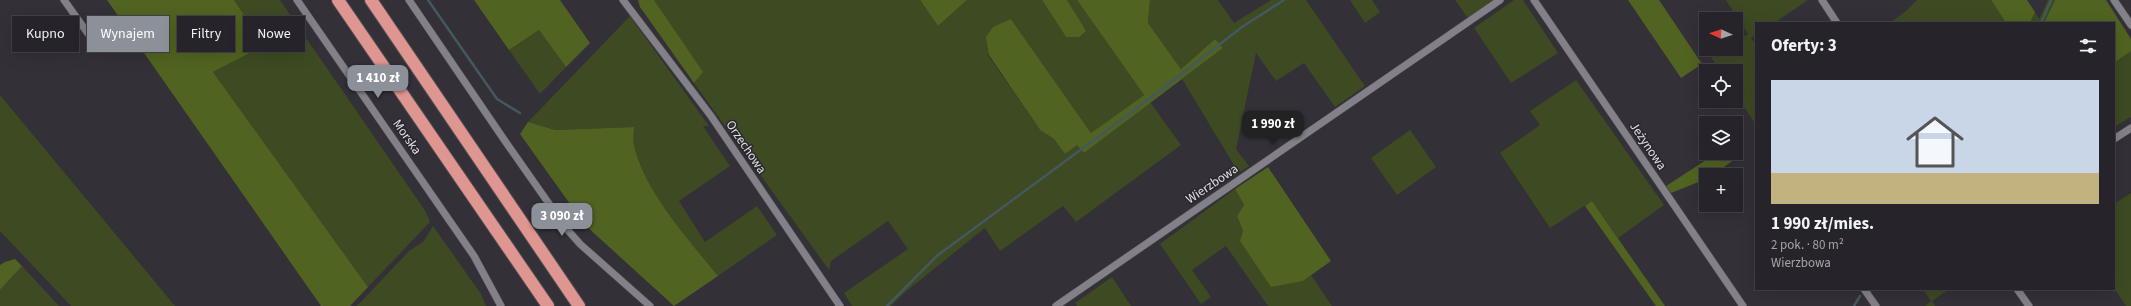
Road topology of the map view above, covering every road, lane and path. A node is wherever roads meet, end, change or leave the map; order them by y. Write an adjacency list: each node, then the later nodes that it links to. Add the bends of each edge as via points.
1 (64, 0): 13 (street)
2 (297, 0): 18 (street, Morska, via 483,270)
3 (338, 0): 19 (highway)
4 (371, 0): 20 (highway)
5 (409, 0): 21 (street, via 566,228)
6 (1500, 0): 23 (street, Wierzbowa)
7 (1534, 0): 24 (street, Jeżynowa)
8 (1822, 0): 11 (street)
9 (2114, 0): 12 (street)
10 (626, 2): 22 (street, Orzechowa, via 711,116)
11 (1836, 22)
12 (2131, 25)
13 (87, 32)
14 (2131, 128): 15 (street)
15 (2115, 138)
16 (1865, 290): 25 (street)
17 (2018, 290): 26 (street)
18 (501, 306)
19 (548, 306)
20 (579, 306)
21 (650, 306)
22 (840, 306)
23 (1056, 306)
24 (1743, 306)
25 (1876, 306)
26 (2029, 306)

